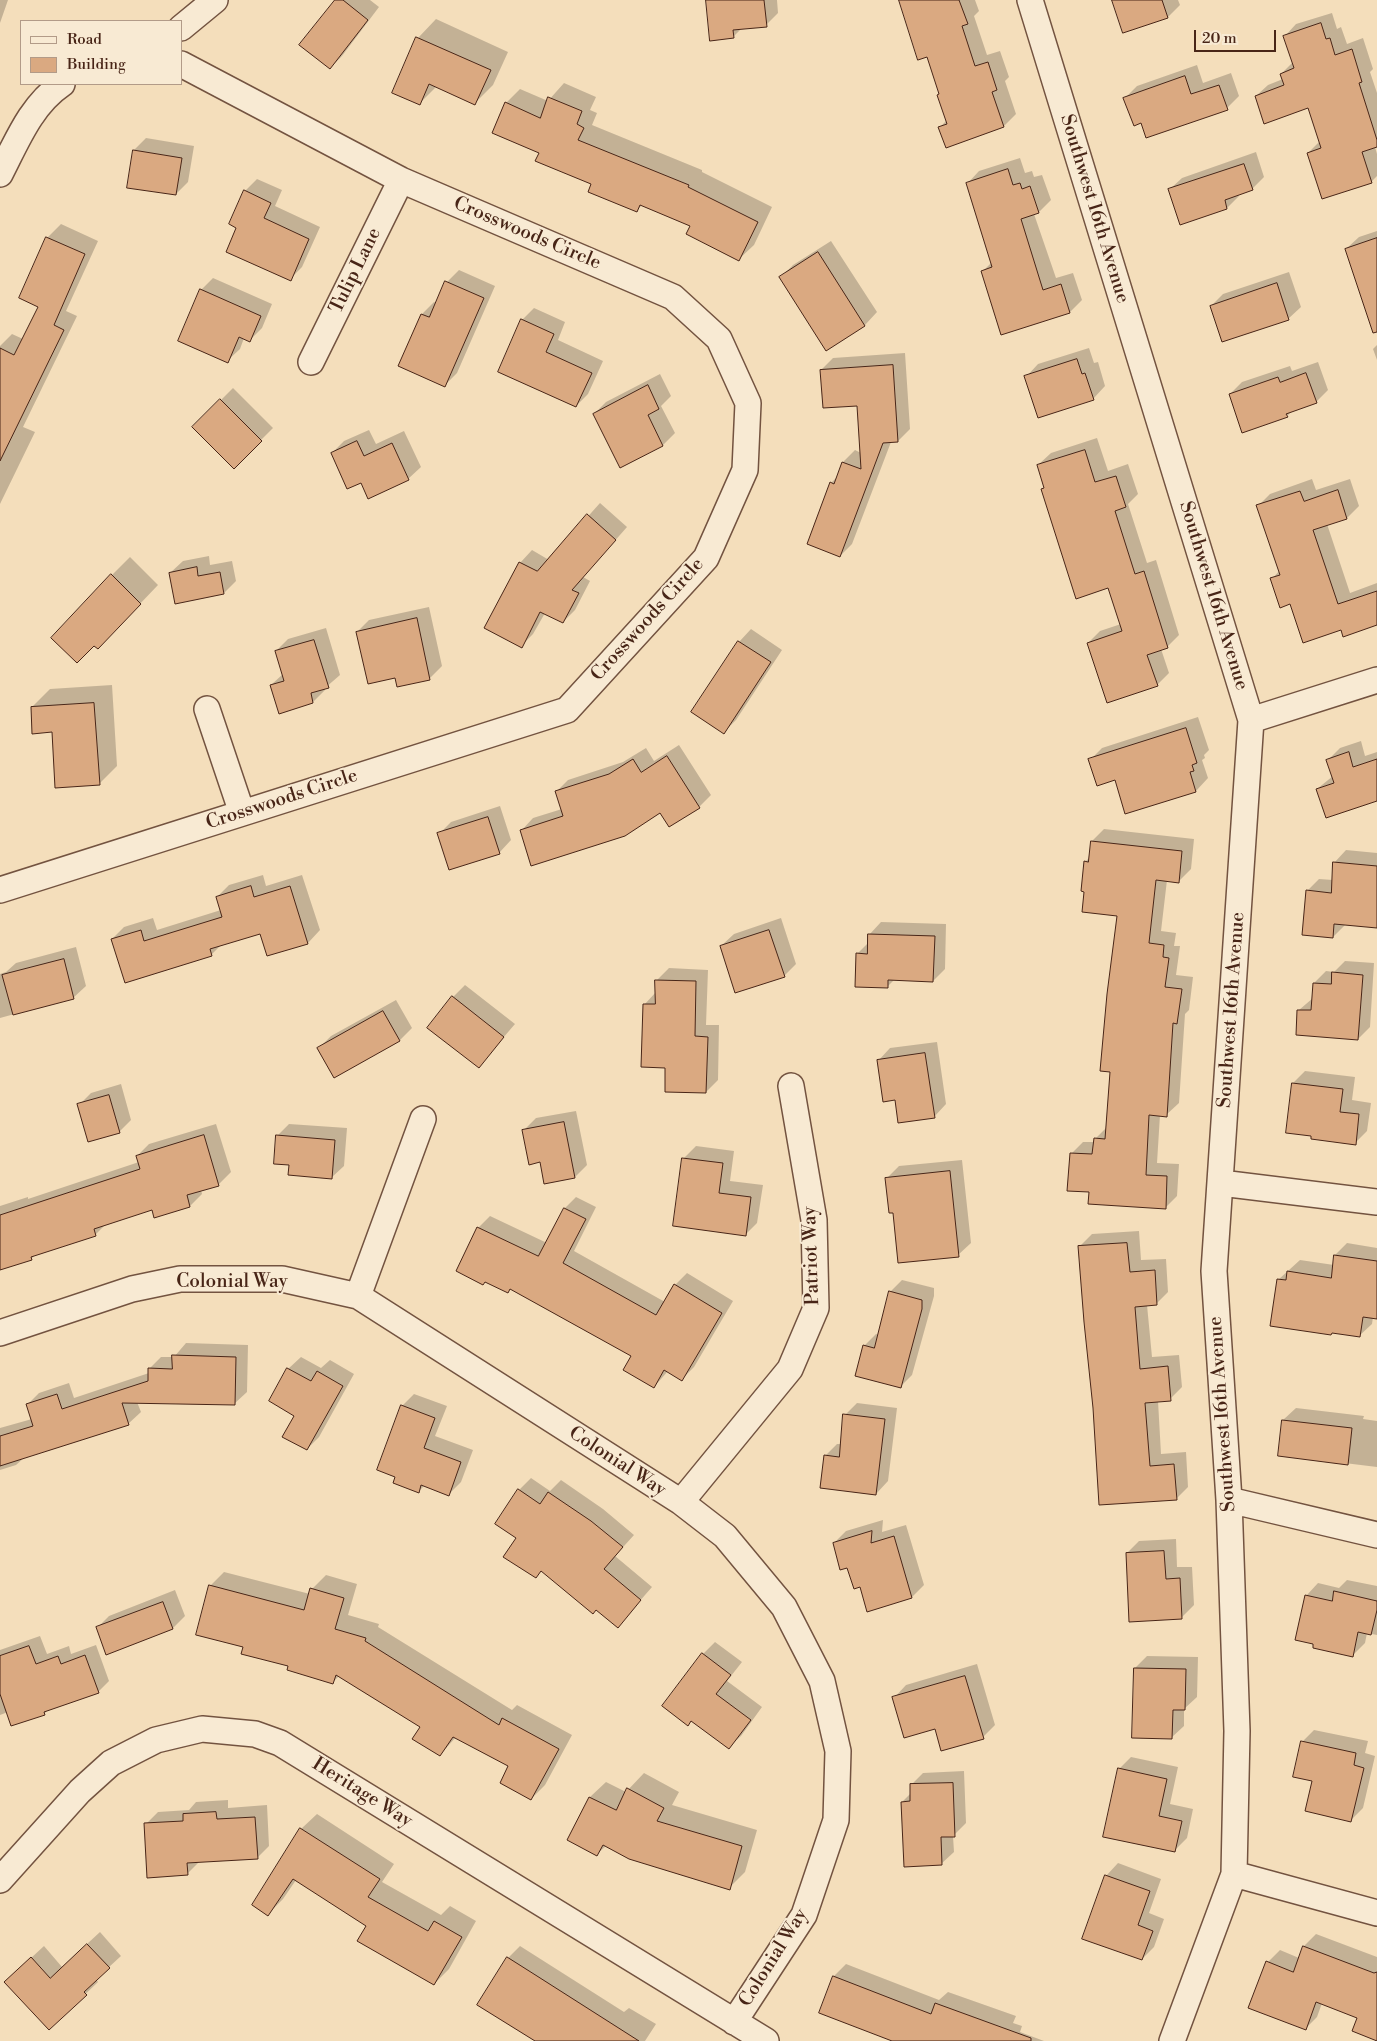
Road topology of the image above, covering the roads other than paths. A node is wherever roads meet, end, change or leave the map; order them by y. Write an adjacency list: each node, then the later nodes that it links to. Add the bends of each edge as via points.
1 (215, 0): 3 (street)
2 (1030, 0): 11 (street, Southwest 16th Avenue)
3 (182, 27)
4 (182, 65): 7 (street, Crosswoods Circle)
5 (60, 85): 6 (street, via 47,94 26,122)
6 (0, 174)
7 (401, 180): 8 (street, Tulip Lane); 12 (street, Crosswoods Circle, via 673,297 719,339 748,403 745,470 706,558 567,710)
8 (311, 362)
9 (1377, 680): 11 (street)
10 (207, 709): 12 (street)
11 (1251, 720): 16 (street, Southwest 16th Avenue)
12 (242, 813): 13 (street, Crosswoods Circle)
13 (0, 890)
14 (792, 1086): 21 (street, Patriot Way, via 814,1220 816,1308 790,1369)
15 (423, 1119): 18 (street)
16 (1221, 1184): 17 (street); 20 (street, Southwest 16th Avenue, via 1214,1271)
17 (1377, 1202)
18 (358, 1296): 19 (street, Colonial Way, via 282,1279 180,1279 132,1288); 21 (street, Colonial Way)
19 (0, 1334)
20 (1229, 1500): 22 (street); 23 (street, Southwest 16th Avenue, via 1237,1731)
21 (681, 1502): 26 (street, Colonial Way, via 725,1536 784,1607 822,1681 838,1751 836,1820 804,1915)
22 (1377, 1535)
23 (1234, 1874): 25 (street); 28 (street, Southwest 16th Avenue)
24 (0, 1880): 26 (street, Heritage Way, via 80,1791 111,1763 156,1740 202,1729 255,1734 280,1743)
25 (1377, 1913)
26 (734, 2022): 27 (street, Heritage Way)
27 (766, 2041)
28 (1172, 2041)

